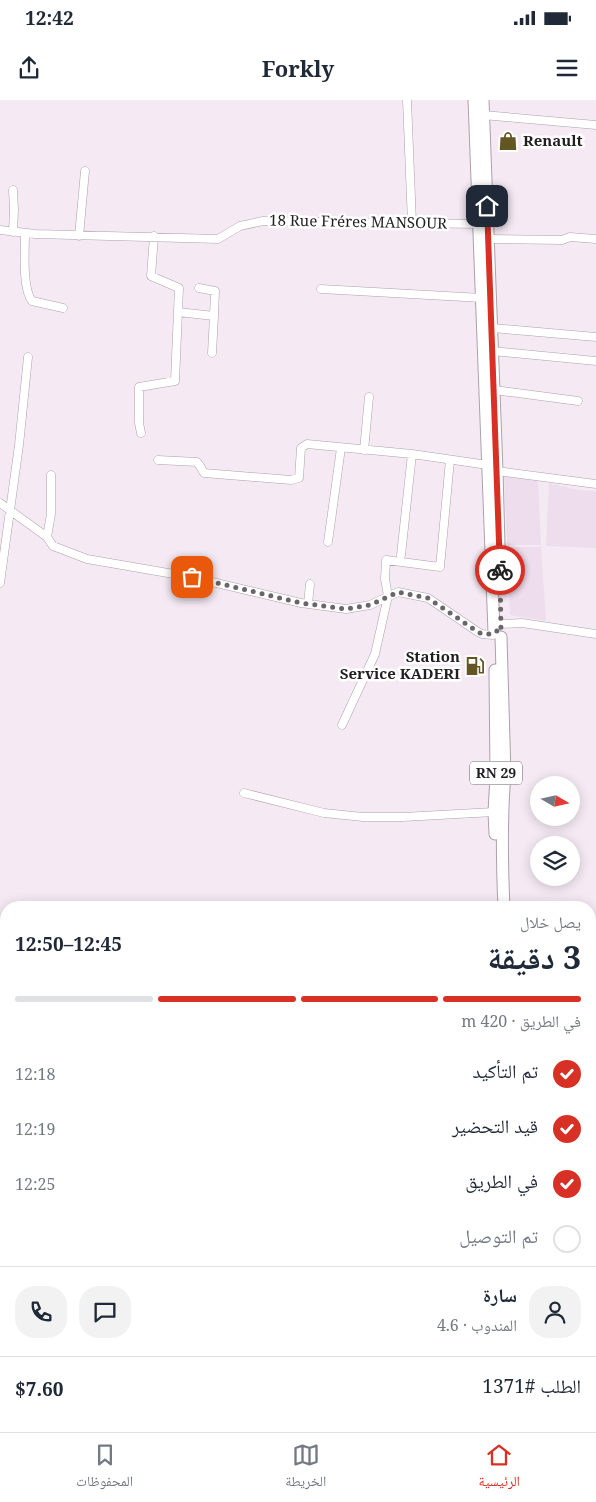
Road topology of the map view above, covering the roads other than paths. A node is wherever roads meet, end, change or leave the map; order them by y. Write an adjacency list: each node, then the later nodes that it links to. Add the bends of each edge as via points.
1 (407, 100): 8 (street)
2 (474, 100): 9 (highway, RN 29)
3 (482, 100): 4 (highway, RN 29)
4 (483, 115): 5 (street); 16 (highway, RN 29)
5 (596, 125)
6 (86, 171): 13 (street)
7 (13, 190): 11 (street)
8 (412, 223): 9 (street, 18 Rue Fréres MANSOUR); 14 (street, 18 Rue Fréres MANSOUR, via 263,221 240,226 218,238)
9 (479, 224): 19 (highway, RN 29)
10 (0, 230): 11 (street, 18 Rue Fréres MANSOUR)
11 (13, 232): 12 (street, 18 Rue Fréres MANSOUR)
12 (25, 233): 13 (street, 18 Rue Fréres MANSOUR); 20 (street, via 29,298 32,302)
13 (80, 236): 14 (street, 18 Rue Fréres MANSOUR)
14 (154, 236): 21 (street, via 151,276 179,288)
15 (596, 239): 16 (street)
16 (488, 240): 23 (highway, RN 29)
17 (199, 288): 22 (street, via 215,291)
18 (321, 289): 19 (street)
19 (482, 298): 38 (highway, RN 29)
20 (63, 308)
21 (178, 312): 22 (street); 32 (street, via 175,381 139,387)
22 (214, 316): 26 (street)
23 (492, 328): 24 (street); 25 (highway, RN 29)
24 (596, 337)
25 (492, 351): 28 (street); 29 (highway, RN 29)
26 (212, 353)
27 (28, 357): 42 (street)
28 (596, 361)
29 (494, 390): 31 (street); 38 (highway, RN 29)
30 (369, 396): 34 (street)
31 (578, 400)
32 (142, 433)
33 (341, 448): 34 (street); 36 (street, via 307,444 301,448 299,478 291,480 204,473 197,462); 44 (street)
34 (364, 450): 35 (street)
35 (412, 454): 37 (street); 45 (street)
36 (158, 460)
37 (450, 460): 38 (street); 48 (street, via 440,567 386,560)
38 (492, 468): 40 (street); 50 (highway, RN 29)
39 (52, 475): 43 (street, via 51,514)
40 (596, 484)
41 (0, 503): 42 (street)
42 (10, 510): 43 (street); 46 (street)
43 (46, 538): 49 (street, via 53,546 88,559 192,577)
44 (328, 542)
45 (401, 555)
46 (0, 583)
47 (310, 584): 49 (street)
48 (388, 596): 49 (street, via 370,605 346,609); 50 (street, via 398,592 428,598 478,632); 52 (street, via 375,654)
49 (308, 604)
50 (497, 633): 51 (street, via 522,623); 54 (highway, RN 29); 56 (highway, RN 29, via 505,775)
51 (596, 634)
52 (342, 725)
53 (244, 793): 54 (street, via 324,813 363,817)
54 (494, 812): 55 (highway, RN 29)
55 (498, 901)
56 (504, 901)

